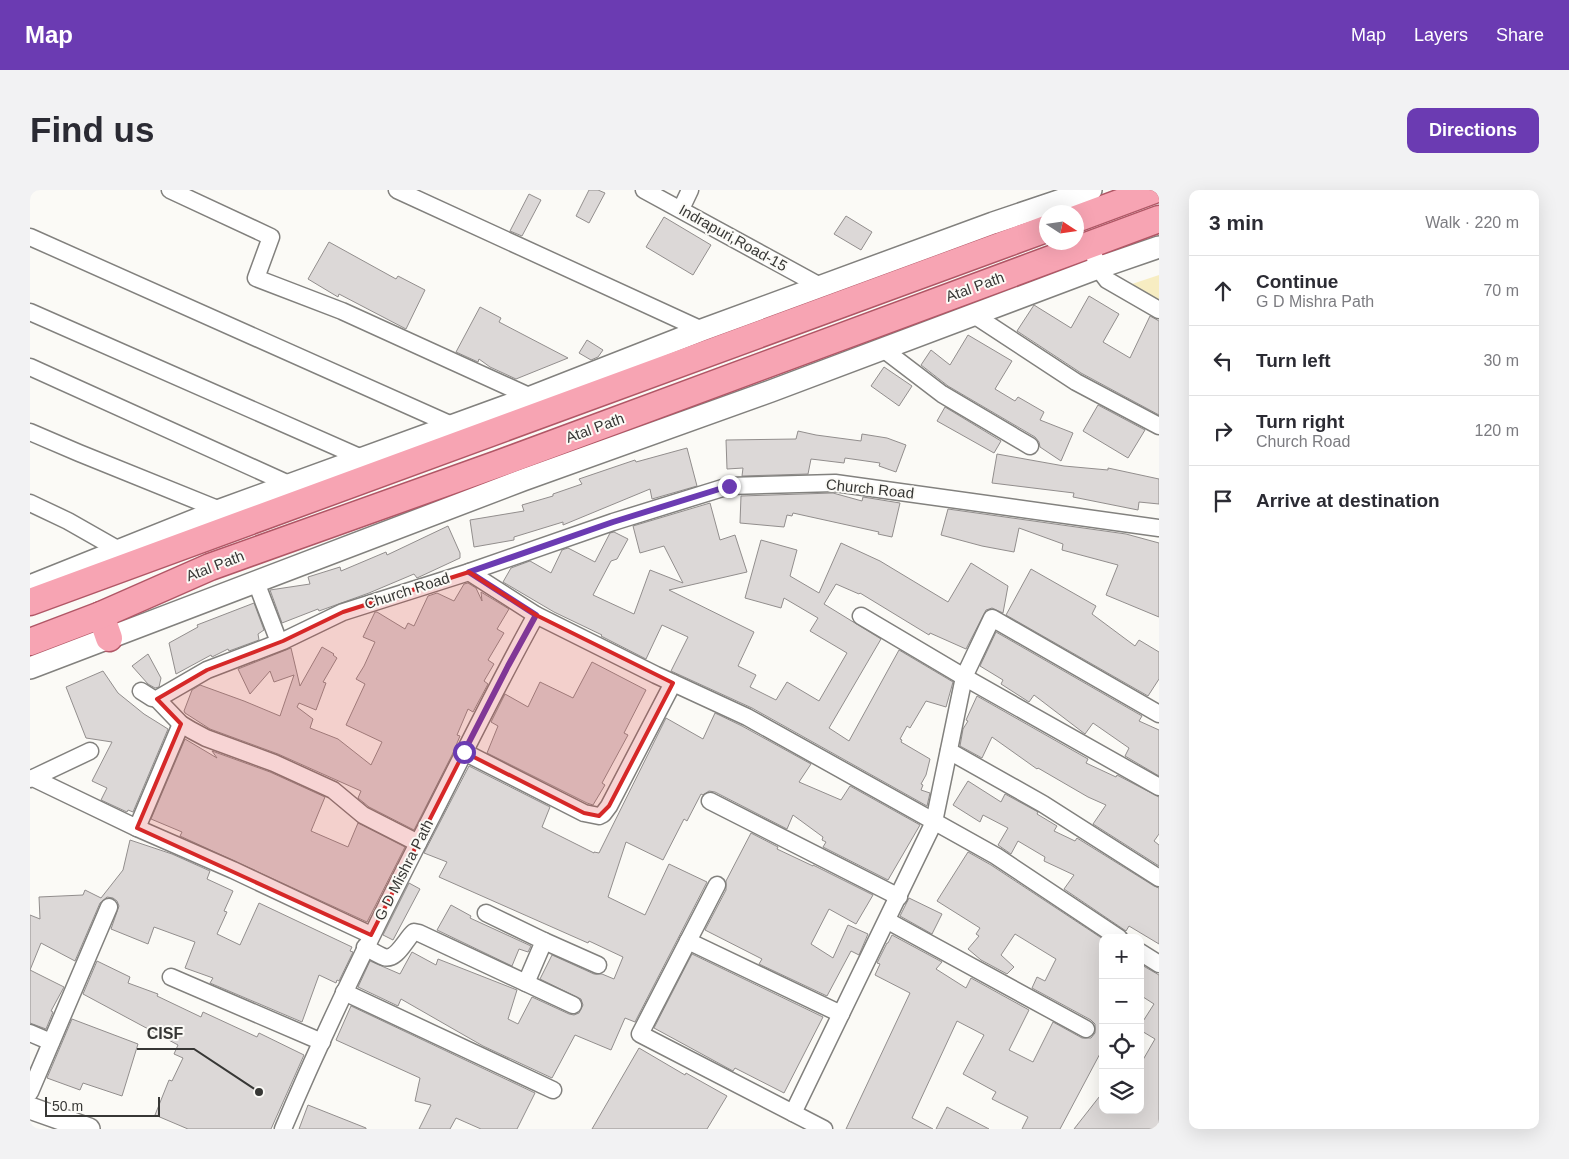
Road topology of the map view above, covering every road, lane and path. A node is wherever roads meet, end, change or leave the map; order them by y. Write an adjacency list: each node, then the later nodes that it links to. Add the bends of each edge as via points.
1 (170, 190): 23 (street, via 271,237 256,278 342,311)
2 (397, 190): 20 (street)
3 (644, 190): 9 (street, Indrapuri,Road-15)
4 (690, 190): 9 (street)
5 (1091, 190): 7 (street)
6 (1154, 190): 8 (main road)
7 (1073, 205)
8 (1077, 205)
9 (681, 210): 16 (street, Indrapuri,Road-15)
10 (1039, 213): 16 (street, via 993,223)
11 (1159, 219): 15 (main road, Atal Path)
12 (1039, 232): 38 (main road, Atal Path)
13 (30, 237): 24 (street)
14 (1159, 247): 15 (street)
15 (1095, 256): 17 (street, via 1107,280); 19 (street); 42 (main road, Atal Path, via 210,567)
16 (822, 286): 20 (street)
17 (1159, 310)
18 (30, 312): 28 (street)
19 (974, 315): 21 (street); 25 (street, via 1076,382)
20 (702, 330): 23 (street)
21 (884, 349): 27 (street, via 942,394); 36 (street, via 523,480)
22 (30, 367): 29 (street)
23 (531, 398): 24 (street)
24 (454, 426): 28 (street)
25 (1159, 426)
26 (30, 432): 31 (street)
27 (1030, 446)
28 (364, 459): 29 (street)
29 (291, 485): 31 (street)
30 (30, 503): 33 (street)
31 (220, 510): 33 (street)
32 (1159, 528): 35 (street, Church Road, via 835,483 729,486)
33 (119, 550): 34 (street)
34 (90, 563): 37 (street); 38 (main road)
35 (469, 572): 40 (street); 44 (street, Church Road, via 343,612)
36 (256, 582): 42 (street); 44 (street)
37 (30, 586)
38 (71, 586): 39 (main road, Atal Path)
39 (30, 602)
40 (536, 615): 47 (street); 54 (street, G D Mishra Path)
41 (861, 616): 46 (street)
42 (105, 626): 43 (main road, Atal Path); 45 (street)
43 (30, 642)
44 (280, 642): 49 (street, Church Road, via 208,670)
45 (30, 668)
46 (964, 677): 50 (street, via 992,618); 53 (street); 56 (street)
47 (673, 683): 54 (street, via 609,806 599,816 584,813); 58 (street, via 747,717)
48 (141, 691): 49 (street)
49 (157, 699): 51 (street)
50 (1159, 714)
51 (181, 724): 59 (street); 60 (street, via 206,738 274,763 333,790 363,815)
52 (90, 751): 55 (street)
53 (949, 751): 58 (street); 61 (street, via 1043,804)
54 (464, 752): 60 (street, G D Mishra Path)
55 (31, 779): 59 (street)
56 (1159, 787)
57 (710, 801): 63 (street)
58 (934, 822): 63 (street); 67 (street, via 996,856)
59 (137, 828): 68 (street, via 233,870)
60 (418, 843): 68 (street, G D Mishra Path)
61 (1159, 878)
62 (717, 885): 70 (street)
63 (900, 897): 66 (street)
64 (109, 907): 81 (street)
65 (486, 913): 69 (street)
66 (888, 921): 78 (street); 79 (street)
67 (1113, 934)
68 (368, 941): 75 (street, via 386,958 392,956 414,932); 76 (street, G D Mishra Path)
69 (544, 941): 73 (street); 75 (street)
70 (688, 941): 78 (street); 86 (street, via 640,1034)
71 (1144, 955): 72 (street)
72 (1159, 964)
73 (598, 965)
74 (171, 978): 82 (street)
75 (526, 983): 77 (street)
76 (344, 992): 82 (street, G D Mishra Path); 83 (street)
77 (573, 1005)
78 (841, 1014): 86 (street)
79 (1086, 1028)
80 (30, 1033): 81 (street)
81 (51, 1042): 84 (street)
82 (322, 1042): 88 (street, G D Mishra Path)
83 (553, 1090)
84 (30, 1092)
85 (30, 1108): 87 (street)
86 (793, 1113): 89 (street)
87 (90, 1129)
88 (283, 1129)
89 (824, 1129)

